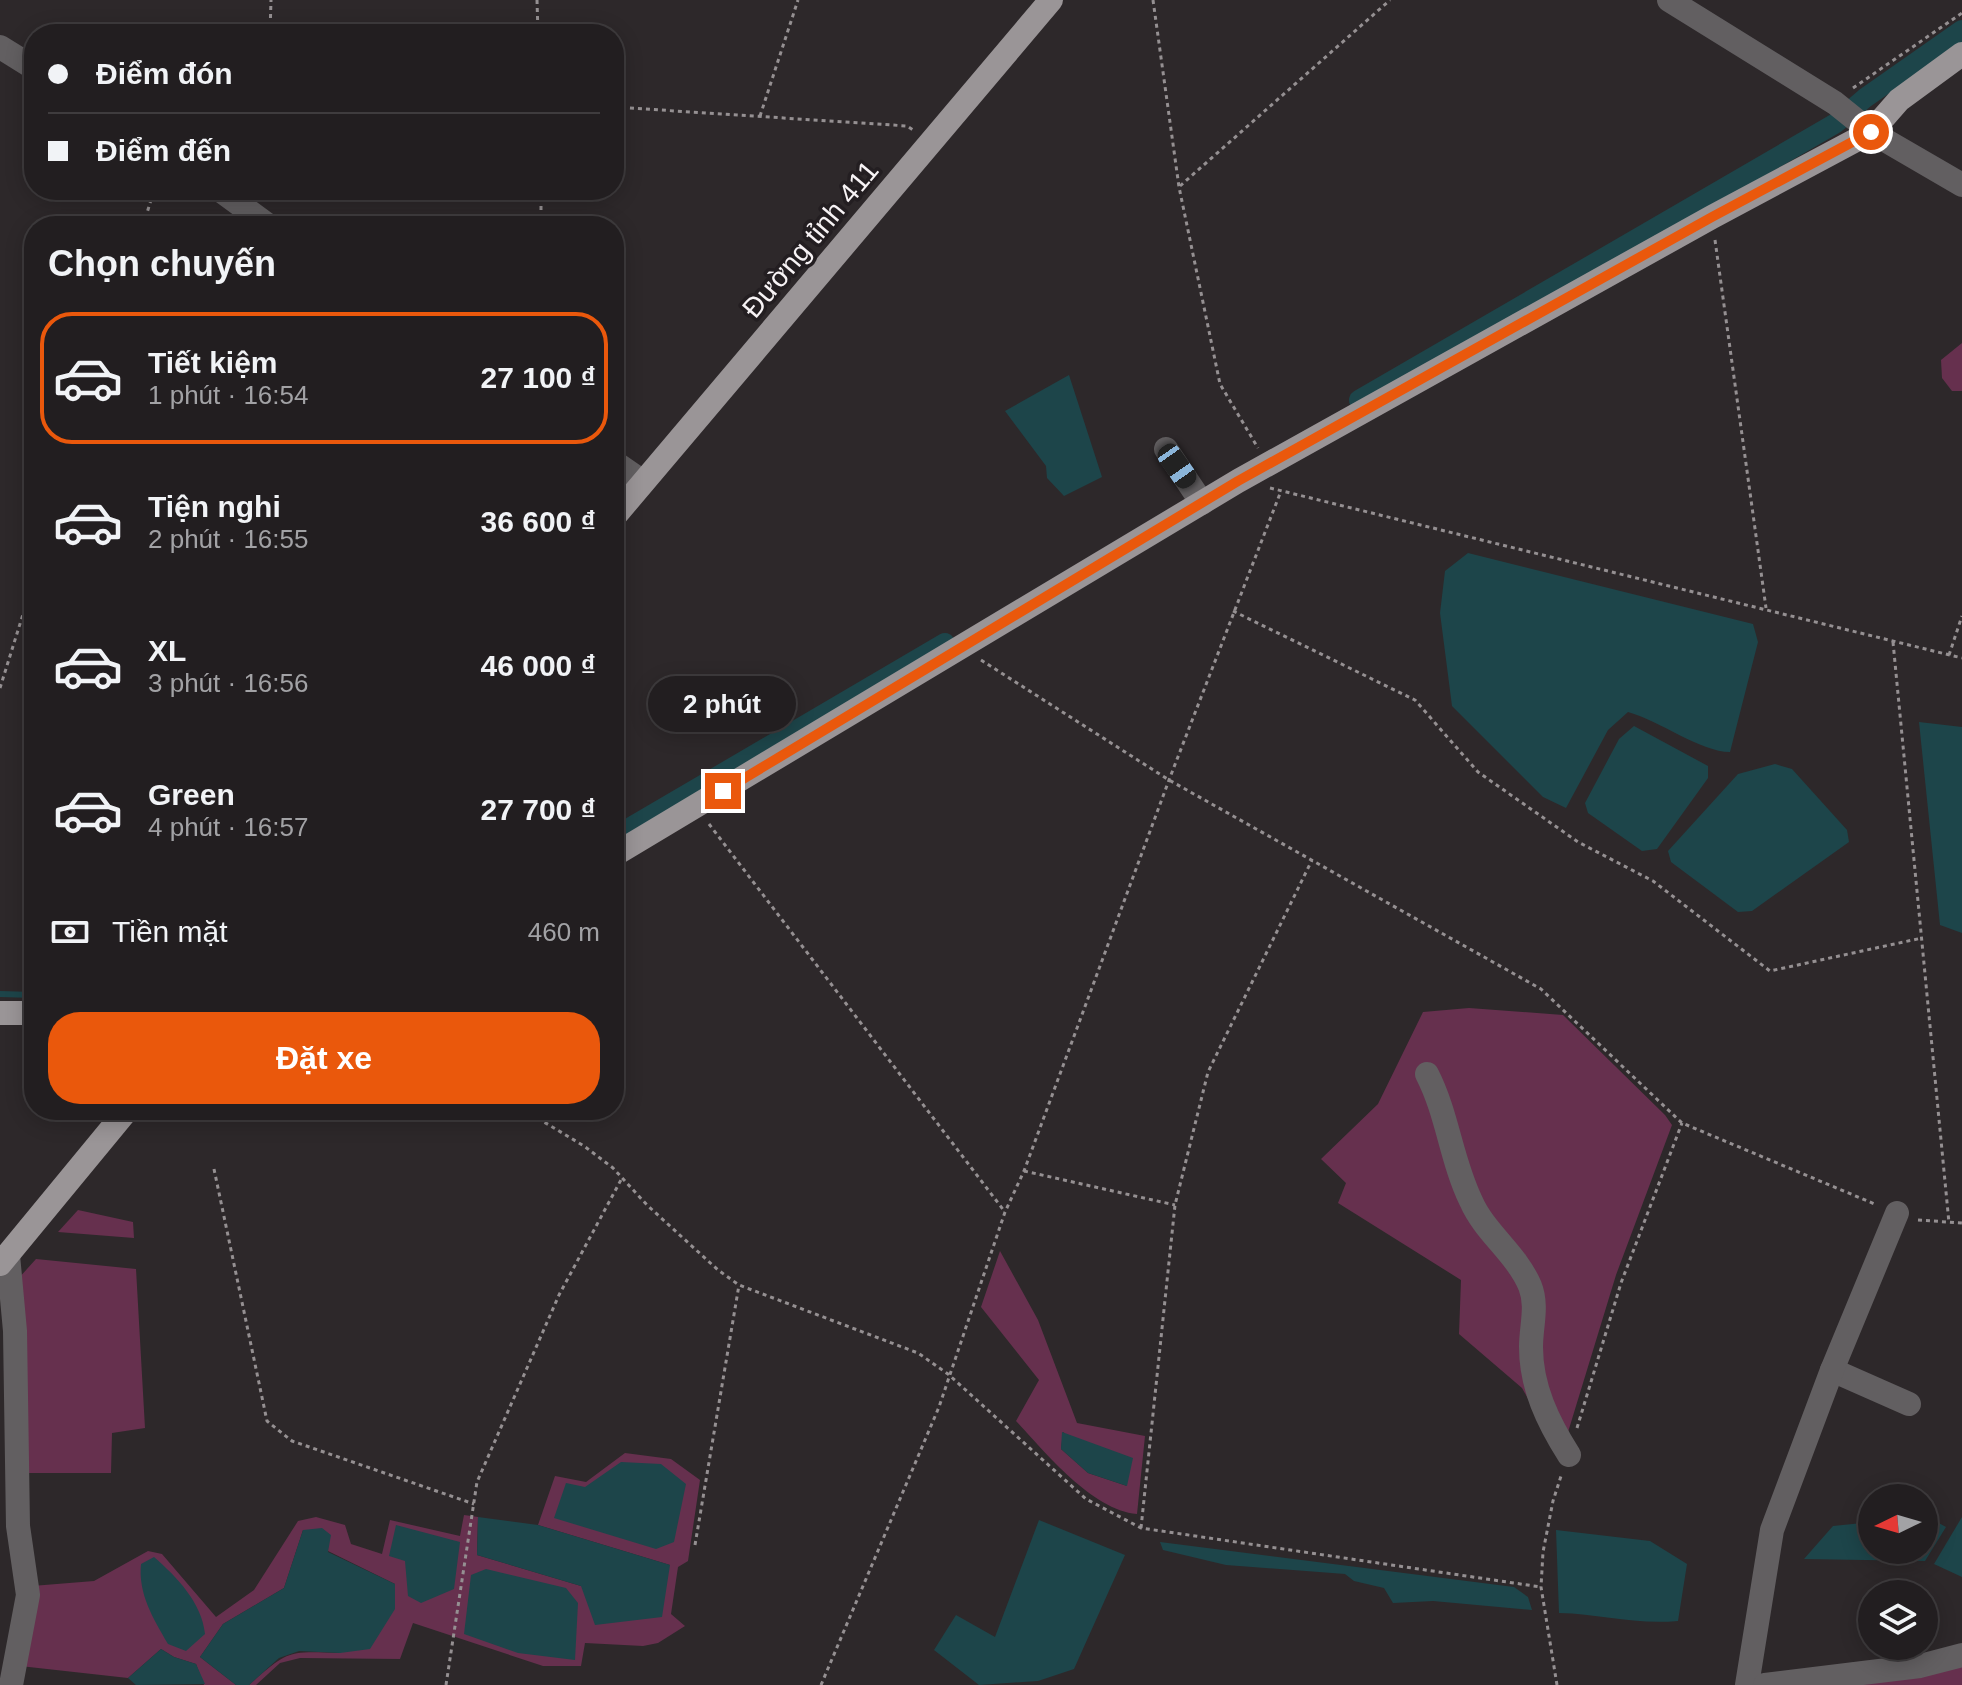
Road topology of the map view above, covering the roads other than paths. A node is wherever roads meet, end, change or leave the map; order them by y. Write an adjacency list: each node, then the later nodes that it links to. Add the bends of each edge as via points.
1 (1051, 0): 12 (main road, Đường tỉnh 411)
2 (1669, 0): 6 (street, via 1834,102)
3 (0, 47): 5 (street)
4 (1962, 54): 6 (main road, via 1899,100)
5 (24, 62)
6 (1870, 132): 7 (street); 13 (main road, via 1238,481)
7 (1962, 185)
8 (234, 200): 9 (street)
9 (255, 216)
10 (1166, 449): 13 (street)
11 (624, 469): 12 (street)
12 (643, 482): 14 (main road, Đường tỉnh 411)
13 (1197, 495): 15 (main road, via 961,647)
14 (624, 505)
15 (624, 849)
16 (0, 1013): 17 (main road)
17 (24, 1013)
18 (1427, 1074): 24 (street, via 1440,1098 1471,1203 1530,1287 1535,1305 1535,1379 1548,1421)
19 (119, 1120): 21 (main road)
20 (1897, 1213): 22 (street)
21 (4, 1260): 26 (street, via 15,1331 18,1526 28,1595)
22 (1832, 1370): 23 (street); 27 (street, via 1772,1530)
23 (1909, 1404)
24 (1569, 1455)
25 (1962, 1655): 28 (street, via 1920,1666)
26 (11, 1685)
27 (1747, 1685)
28 (1765, 1685)

